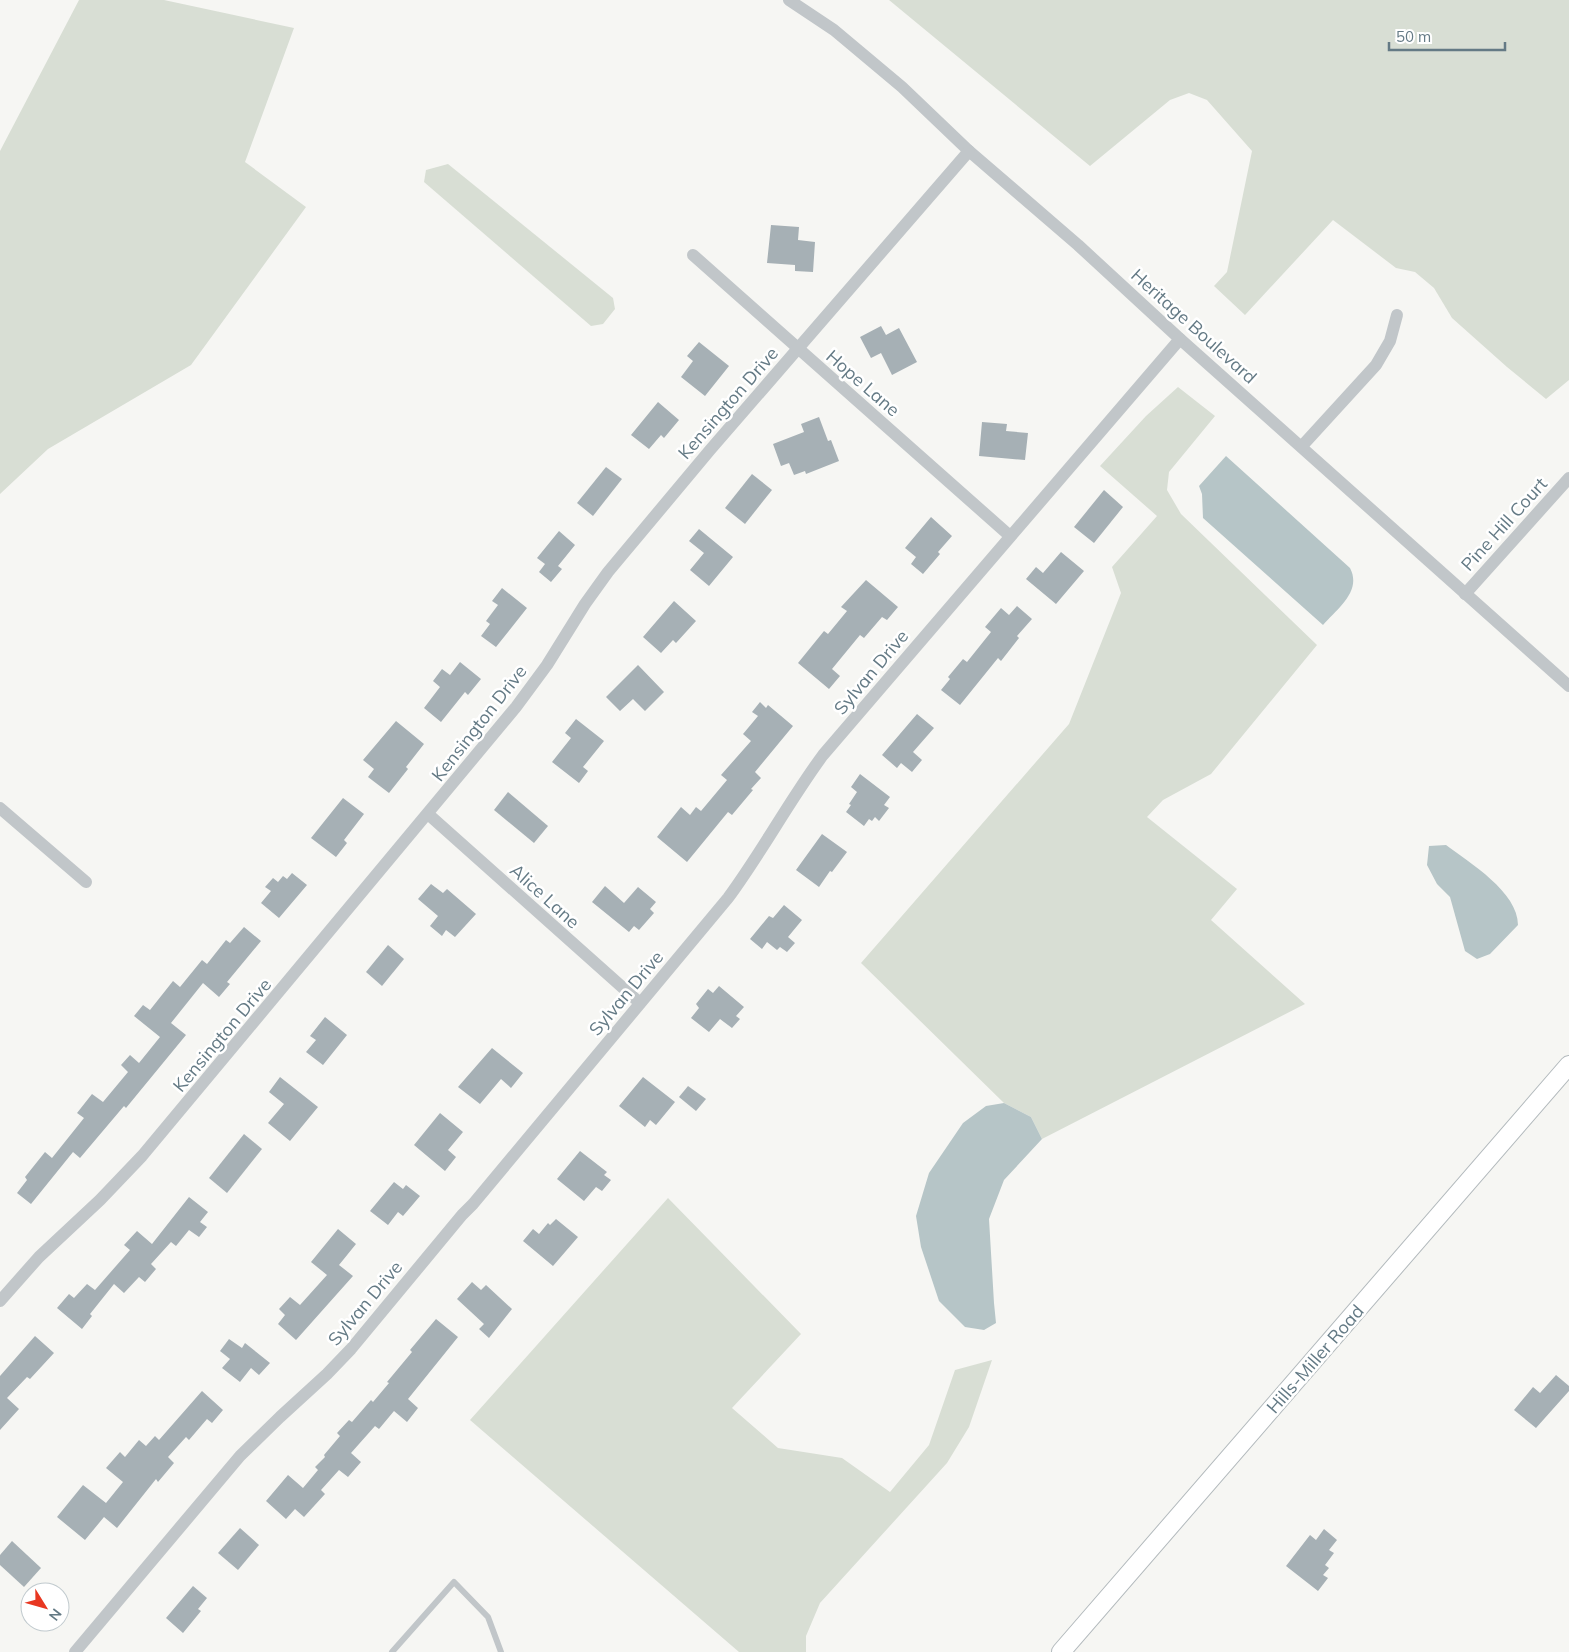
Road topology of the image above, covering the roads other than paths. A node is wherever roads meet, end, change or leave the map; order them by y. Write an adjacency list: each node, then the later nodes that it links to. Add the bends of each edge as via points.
1 (789, 0): 2 (street, Heritage Boulevard, via 834,30 895,81)
2 (969, 151): 5 (street, Heritage Boulevard); 6 (street, Kensington Drive)
3 (692, 255): 6 (street, Hope Lane)
4 (1397, 315): 7 (street, via 1390,341 1376,365)
5 (1180, 339): 7 (street, Heritage Boulevard); 9 (street, Sylvan Drive)
6 (798, 349): 9 (street, Hope Lane); 13 (street, Kensington Drive, via 608,572 516,707)
7 (1302, 446): 10 (street, Heritage Boulevard)
8 (1569, 478): 10 (street, Pine Hill Court)
9 (1010, 536): 15 (street, Sylvan Drive, via 823,755 745,875)
10 (1465, 594): 11 (street, Heritage Boulevard)
11 (1569, 686)
12 (0, 808): 14 (street)
13 (428, 814): 15 (street, Alice Lane); 17 (street, Kensington Drive, via 145,1153 39,1257)
14 (86, 882)
15 (640, 1003): 18 (street, Sylvan Drive, via 350,1350 240,1456)
16 (1569, 1065): 21 (street, Hills-Miller Road)
17 (0, 1301)
18 (75, 1652)
19 (392, 1652): 20 (lane, via 454,1582 488,1617)
20 (501, 1652)
21 (1061, 1652)

